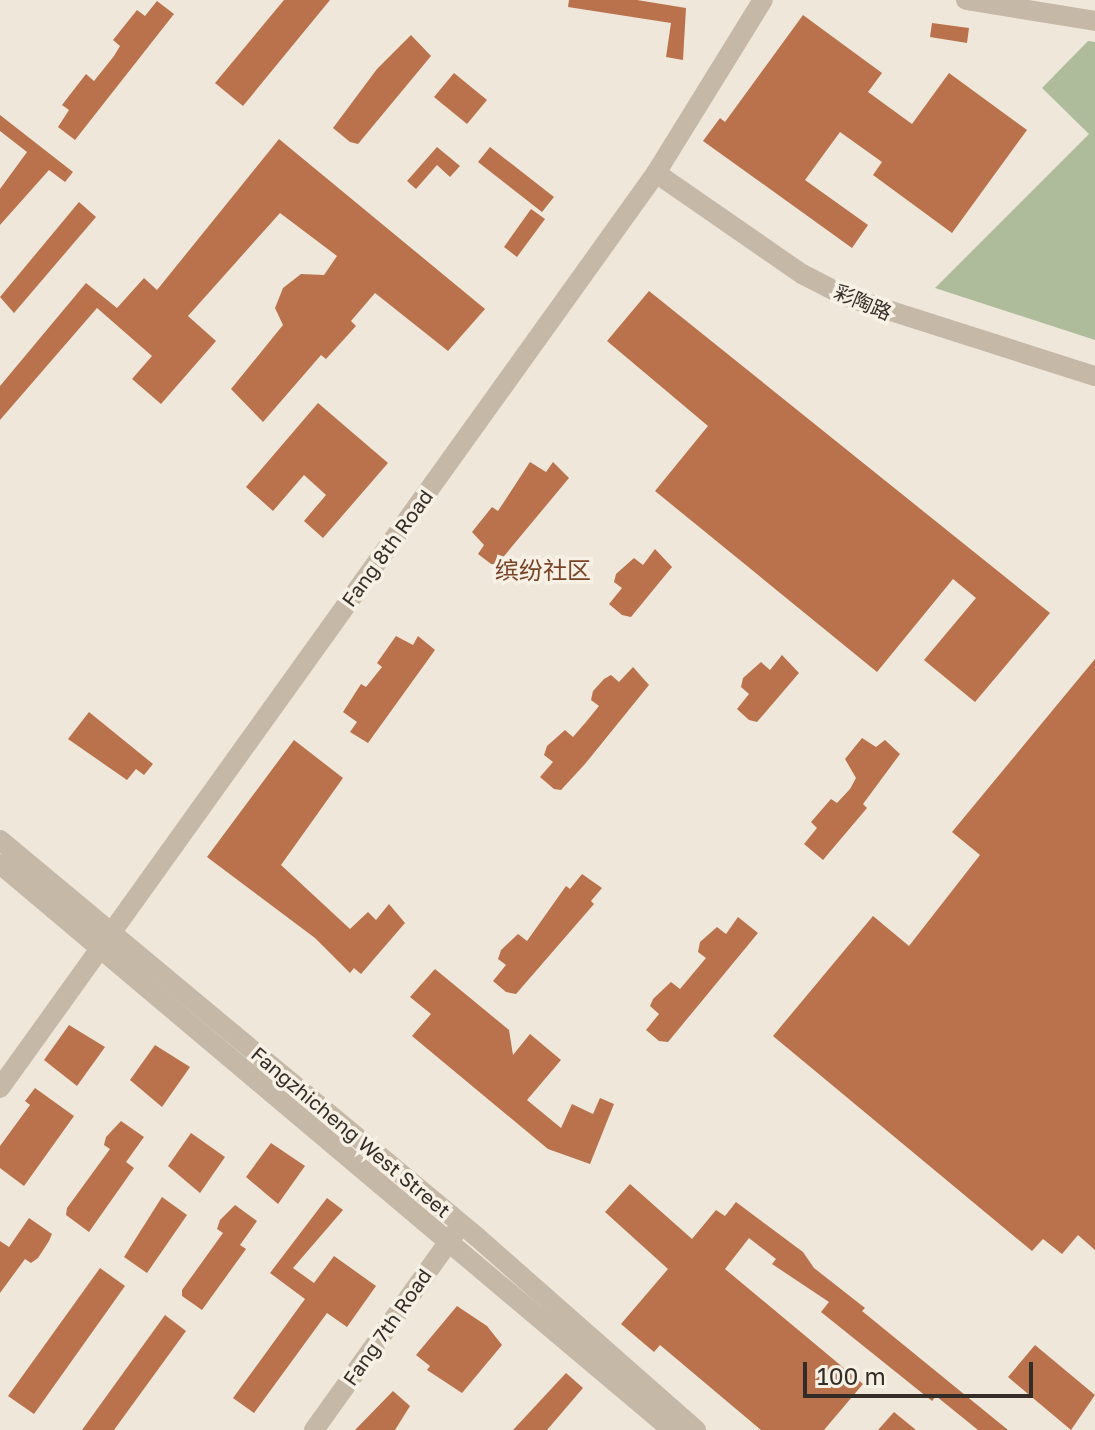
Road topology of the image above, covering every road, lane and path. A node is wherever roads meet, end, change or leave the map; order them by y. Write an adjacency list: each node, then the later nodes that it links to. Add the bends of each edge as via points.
1 (763, 0): 4 (street, Fang 8th Road)
2 (966, 0): 3 (street)
3 (1095, 21)
4 (656, 173): 5 (street, 彩陶路, via 802,274 847,297); 8 (street, Fang 8th Road)
5 (1095, 376)
6 (0, 840): 8 (street, Fangzhicheng West Street)
7 (0, 864): 8 (street, Fangzhicheng West Street)
8 (106, 940): 9 (street, Fang 8th Road); 10 (street, Fangzhicheng West Street)
9 (0, 1088)
10 (456, 1231): 11 (street, Fang 7th Road); 12 (street, Fangzhicheng West Street); 13 (street, Fangzhicheng West Street)
11 (314, 1430)
12 (672, 1430)
13 (696, 1430)

